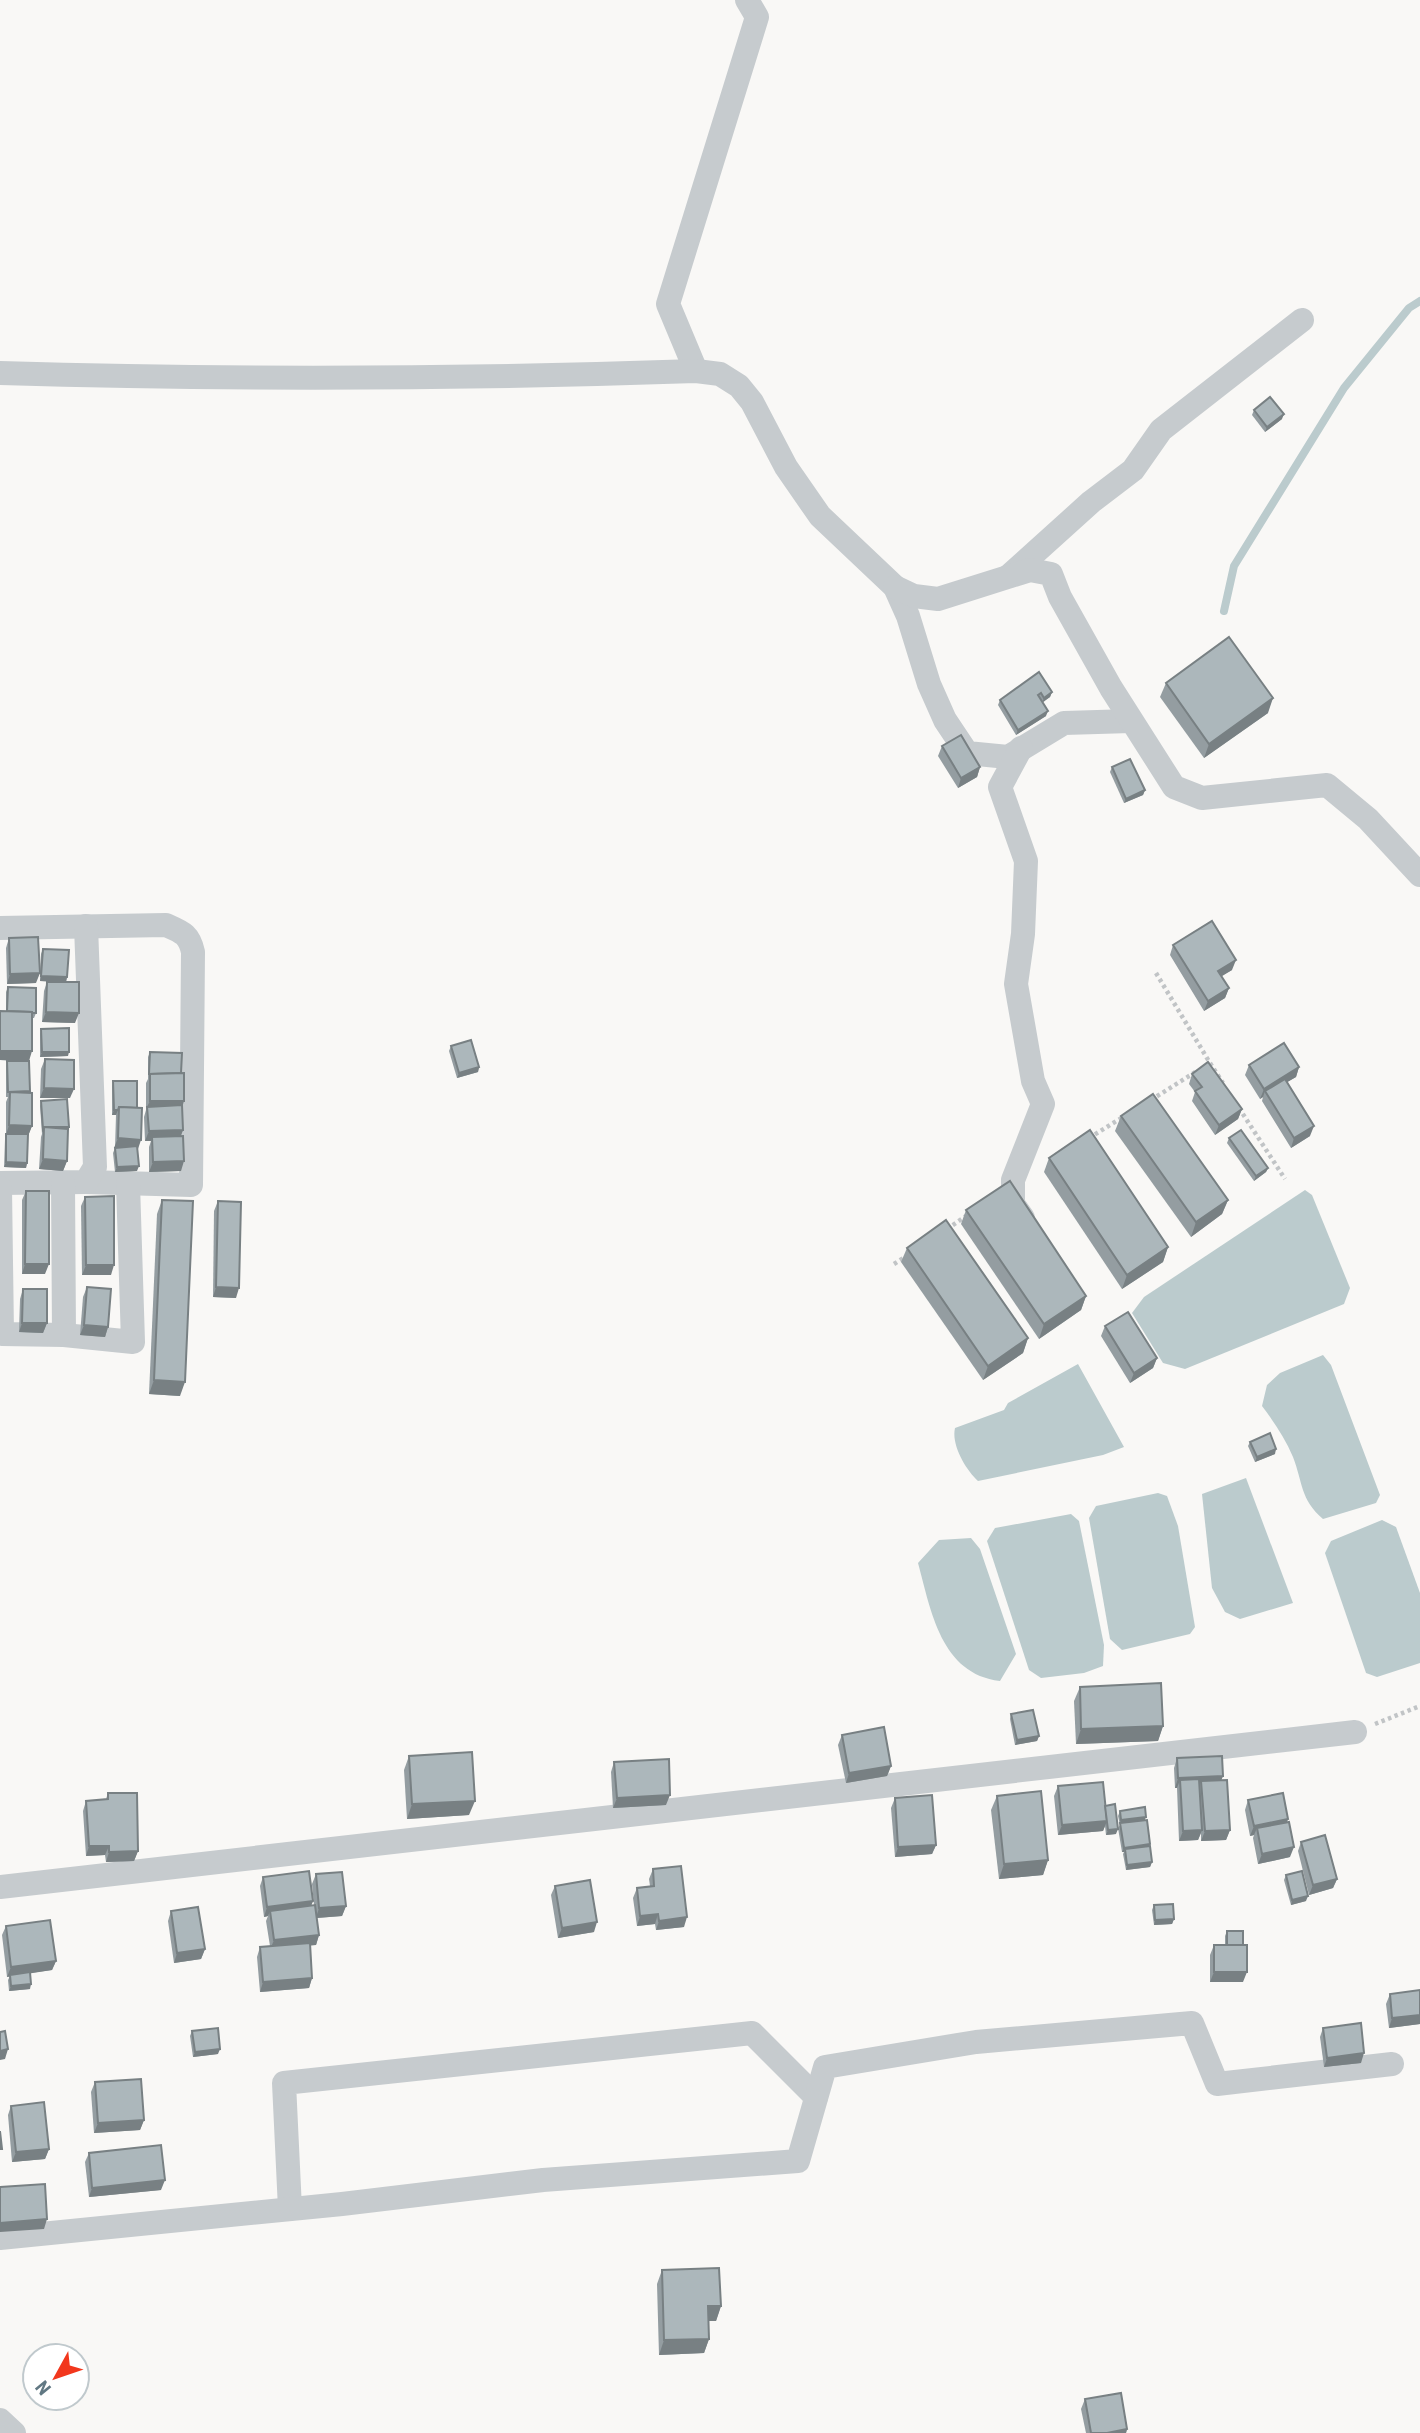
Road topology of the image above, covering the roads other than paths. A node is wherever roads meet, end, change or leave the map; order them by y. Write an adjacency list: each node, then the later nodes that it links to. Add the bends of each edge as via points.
1 (747, 0): 3 (street, via 757,17 667,304)
2 (1302, 320): 5 (street, via 1161,430 1133,470)
3 (696, 371): 4 (street, via 424,378); 6 (street, via 720,374 739,386 820,516)
4 (0, 373)
5 (1006, 579): 6 (street, via 938,599 914,596); 7 (street, via 1030,570 1051,574)
6 (895, 587): 8 (street, via 929,684 967,753 1008,757)
7 (1130, 721): 8 (street, via 1064,723); 9 (street, via 1174,787 1202,798 1327,785 1368,819)
8 (1021, 748): 15 (street, via 1000,787 1026,861 1016,984 1033,1081 1043,1104 1013,1180 1013,1204)
9 (1420, 875)
10 (86, 926): 11 (street); 12 (street, via 95,1167); 13 (street, via 166,925 190,939 193,952 191,1185)
11 (0, 928)
12 (75, 1182): 13 (street); 14 (street); 16 (street)
13 (128, 1184): 16 (street, via 133,1342)
14 (0, 1185): 16 (street, via 2,1334)
15 (1036, 1236)
16 (64, 1335)
17 (1354, 1732): 18 (street)
18 (0, 1887)
19 (1392, 2064): 20 (street, via 1217,2084 1192,2022 976,2042 825,2067)
20 (816, 2096): 21 (street, via 798,2161 543,2180); 21 (street, via 752,2033 284,2083)
21 (290, 2209): 22 (street)
22 (0, 2238)
23 (0, 2420): 24 (street)
24 (14, 2433)

